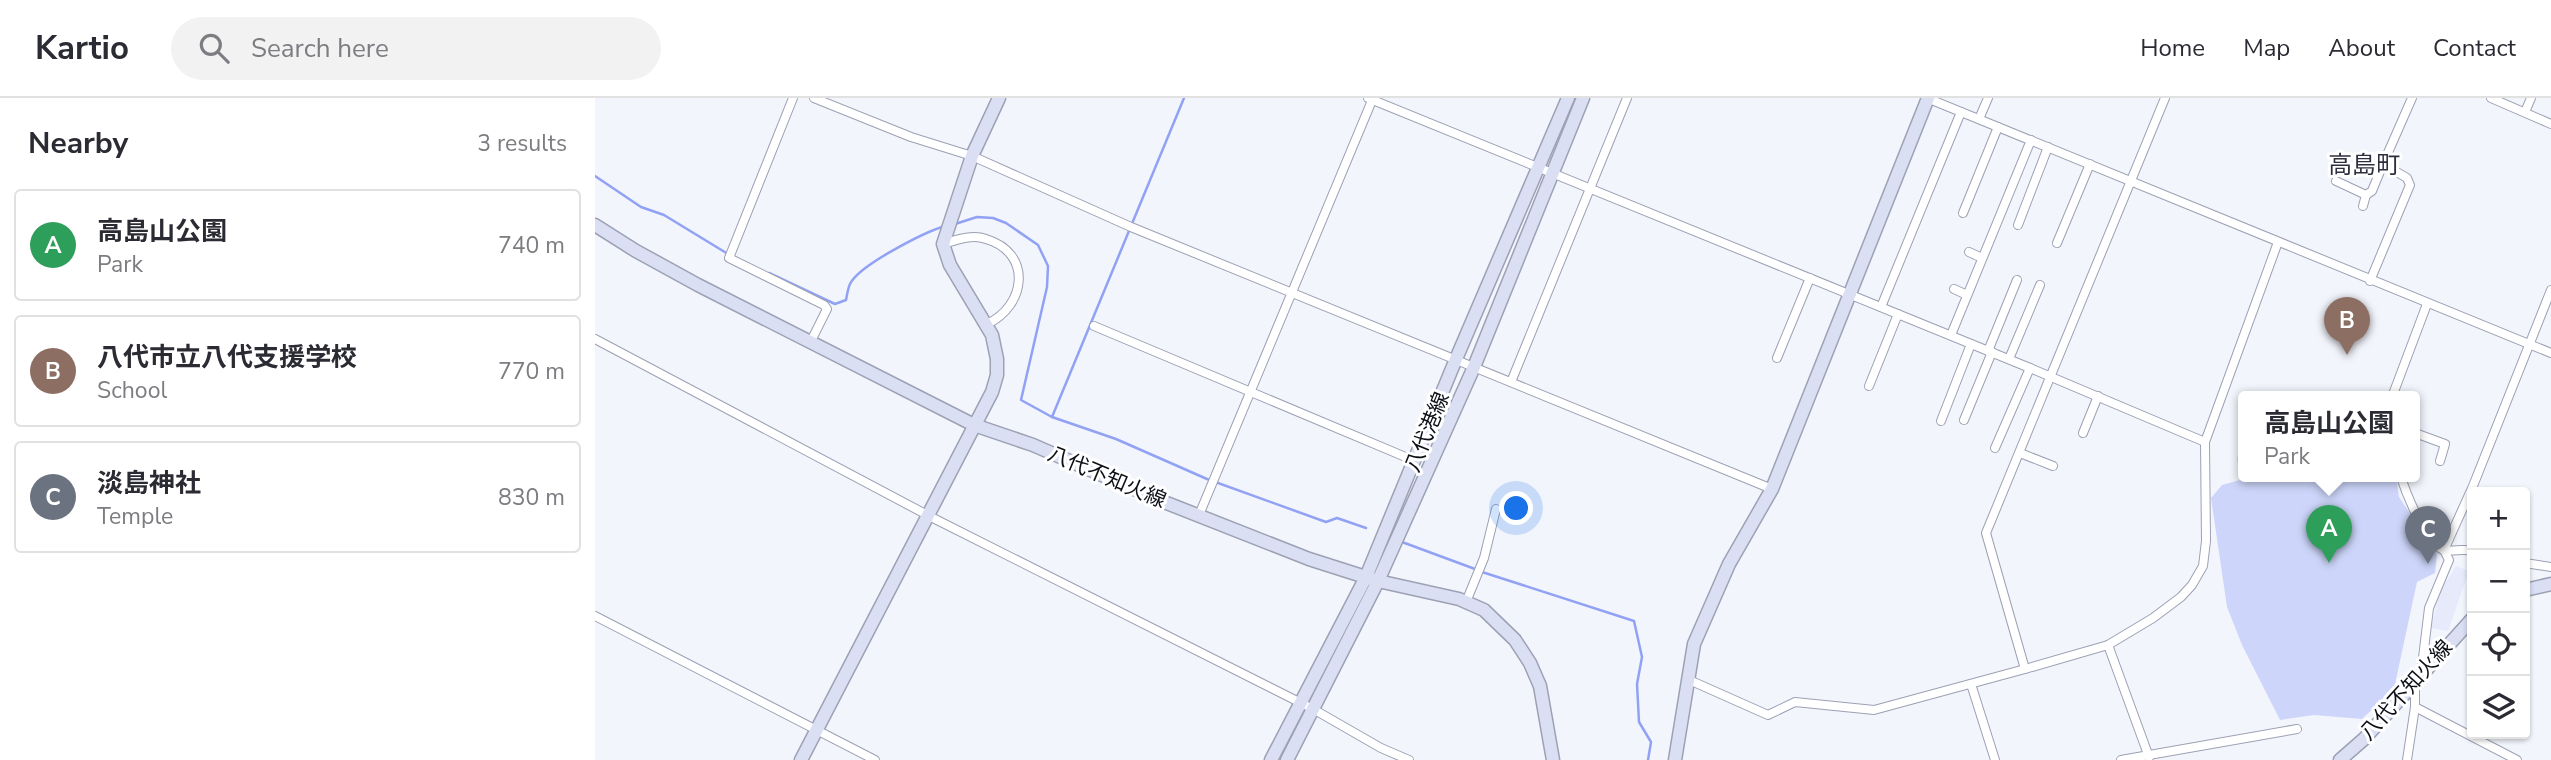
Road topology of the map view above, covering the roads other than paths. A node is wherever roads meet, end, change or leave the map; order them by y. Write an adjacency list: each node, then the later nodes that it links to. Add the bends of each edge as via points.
1 (793, 98): 55 (street, via 729,258 824,305 827,309)
2 (814, 98): 21 (street)
3 (999, 98): 21 (main road)
4 (1568, 98): 24 (main road, 八代港線)
5 (1583, 98): 25 (main road, 八代港線)
6 (1627, 98): 28 (street)
7 (1928, 98): 14 (street); 46 (main road)
8 (1988, 98): 16 (street)
9 (2165, 98): 27 (street)
10 (2412, 98): 23 (street)
11 (2491, 98): 15 (street)
12 (2531, 98): 15 (street)
13 (1371, 99): 24 (street); 45 (street)
14 (1961, 112): 16 (street); 49 (street)
15 (2525, 112): 17 (street)
16 (1979, 119): 18 (street)
17 (2551, 124)
18 (1998, 127): 19 (street); 31 (street)
19 (2031, 140): 20 (street); 38 (street)
20 (2048, 147): 22 (street); 33 (street)
21 (972, 156): 34 (main road); 45 (street)
22 (2090, 164): 27 (street); 36 (street)
23 (2383, 164): 29 (street); 41 (street, via 2407,178 2410,185)
24 (1539, 167): 25 (street); 61 (main road, 八代港線)
25 (1552, 173): 28 (street); 63 (main road, 八代港線)
26 (2336, 181): 29 (street)
27 (2132, 182): 35 (street); 65 (street)
28 (1590, 188): 39 (street); 66 (street)
29 (2366, 195): 30 (street)
30 (2363, 206)
31 (1963, 213)
32 (595, 225): 55 (main road, 八代不知火線, via 657,263)
33 (2018, 225)
34 (945, 237): 51 (main road, via 950,265); 51 (street, via 985,238 1014,257 1019,286 1009,306)
35 (2278, 242): 41 (street); 76 (street)
36 (2057, 243)
37 (1969, 252): 38 (street)
38 (1983, 258): 47 (street)
39 (1810, 278): 46 (street); 60 (street)
40 (2017, 280): 58 (street)
41 (2370, 281): 48 (street)
42 (2040, 285): 62 (street)
43 (1954, 289): 47 (street)
44 (2551, 290): 57 (street)
45 (1291, 293): 61 (street); 69 (street)
46 (1849, 293): 49 (street); 83 (main road)
47 (1967, 295): 53 (street)
48 (2427, 304): 57 (street); 68 (street)
49 (1881, 307): 50 (street)
50 (1898, 314): 53 (street); 67 (street)
51 (987, 324): 73 (main road, via 996,348 997,375)
52 (1094, 326): 69 (street)
53 (1951, 335): 56 (street)
54 (595, 339): 85 (street)
55 (811, 341): 73 (main road, 八代不知火線)
56 (1971, 344): 58 (street); 72 (street)
57 (2529, 345): 59 (street); 87 (street)
58 (1990, 351): 62 (street); 71 (street)
59 (2551, 353)
60 (1777, 358)
61 (1456, 359): 63 (street); 79 (main road, 八代港線)
62 (2009, 359): 64 (street)
63 (1474, 367): 66 (street); 91 (main road, 八代港線)
64 (2030, 368): 65 (street); 77 (street)
65 (2051, 376): 70 (street); 78 (street)
66 (1511, 382): 83 (street)
67 (1869, 386)
68 (2394, 391)
69 (1252, 393): 79 (street); 86 (street)
70 (2098, 397): 74 (street); 76 (street)
71 (1964, 420)
72 (1941, 421)
73 (974, 425): 85 (main road); 86 (main road, 八代不知火線)
74 (2083, 433)
75 (2420, 435): 80 (street, via 2445,444)
76 (2205, 442): 97 (street, via 2206,541 2199,573 2181,597)
77 (1995, 448)
78 (2019, 453): 81 (street); 98 (street, via 1986,533)
79 (1415, 461): 91 (main road, 八代港線)
80 (2440, 461)
81 (2053, 466)
82 (2403, 482): 87 (street, via 2435,545)
83 (1772, 489): 99 (main road, via 1729,564 1694,644)
84 (1496, 509): 94 (street, via 1484,558)
85 (927, 514): 102 (street); 105 (main road)
86 (1199, 515): 91 (main road, 八代不知火線)
87 (2444, 550): 88 (street); 100 (street, via 2449,561 2429,608)
88 (2467, 551)
89 (2530, 564): 90 (street)
90 (2551, 567)
91 (1372, 579): 94 (main road, 八代不知火線); 102 (main road, 八代港線); 104 (main road, 八代港線)
92 (2551, 584): 93 (main road)
93 (2530, 589)
94 (1466, 602): 113 (main road, 八代不知火線, via 1484,610 1515,640 1530,663 1540,685)
95 (595, 616): 105 (street)
96 (2467, 626): 100 (main road, 八代不知火線)
97 (2108, 645): 98 (street); 107 (street)
98 (2025, 669): 101 (street)
99 (1687, 679): 101 (street, via 1768,715 1795,702 1874,710); 114 (main road)
100 (2418, 680): 103 (street); 117 (main road, 八代不知火線)
101 (1971, 684): 115 (street)
102 (1300, 703): 104 (street); 110 (main road, 八代港線)
103 (2415, 707): 118 (street); 119 (street)
104 (1313, 709): 111 (main road, 八代港線); 112 (street)
105 (816, 729): 108 (main road); 109 (street)
106 (2297, 729): 107 (street)
107 (2149, 757): 116 (street)
108 (801, 760)
109 (874, 760)
110 (1271, 760)
111 (1287, 760)
112 (1409, 760)
113 (1553, 760)
114 (1675, 760)
115 (1995, 760)
116 (2121, 760)
117 (2340, 760)
118 (2407, 760)
119 (2517, 760)

